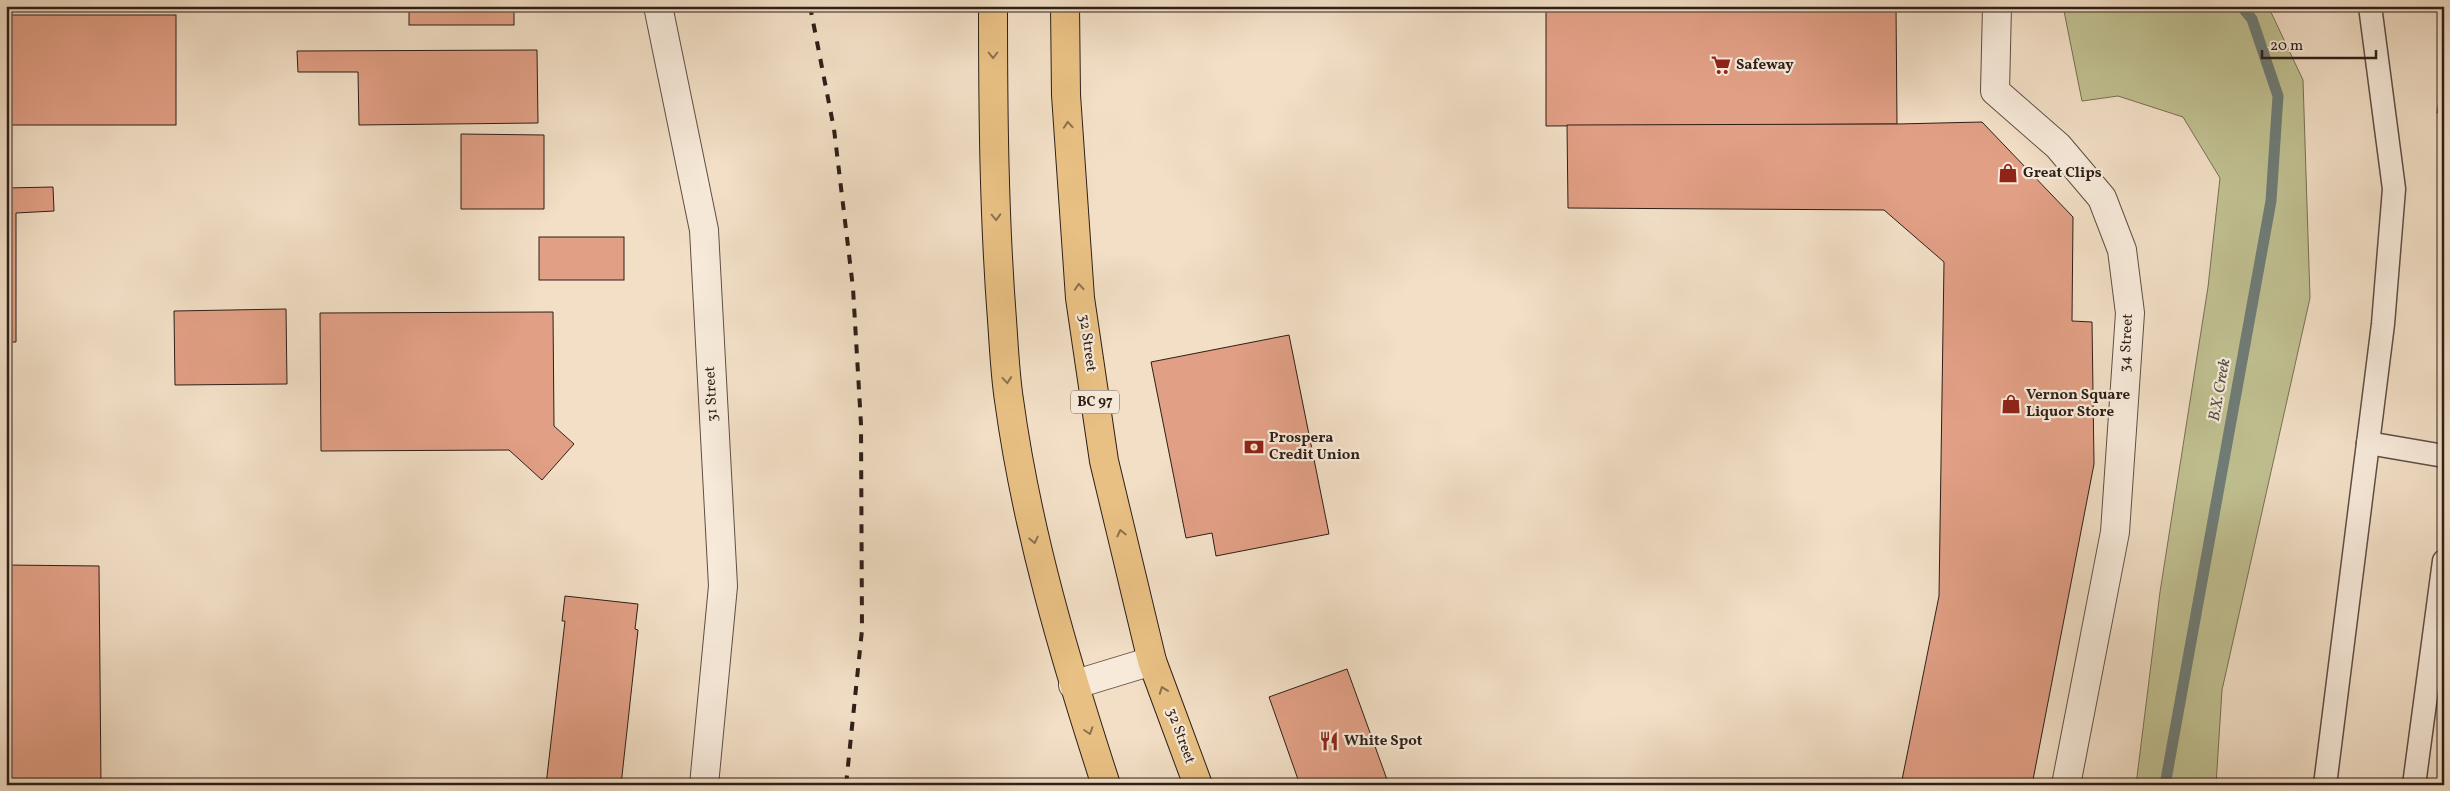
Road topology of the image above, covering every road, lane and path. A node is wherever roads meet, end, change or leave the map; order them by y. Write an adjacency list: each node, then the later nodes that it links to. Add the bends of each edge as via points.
1 (658, 6): 11 (street, 31 Street, via 704,230 723,586)
2 (993, 6): 10 (highway, one-way to 10, via 993,148 1008,399 1034,543)
3 (1065, 6): 9 (highway, 32 Street / BC 97, one-way to 3, via 1104,461 1080,298 1066,95)
4 (1996, 6): 14 (street, 34 Street, via 1995,91 2058,146 2102,198 2122,250 2130,313 2115,532)
5 (2370, 6): 6 (lane, via 2394,189 2383,324)
6 (2368, 443): 7 (lane); 15 (lane)
7 (2444, 456)
8 (2444, 561): 16 (lane)
9 (1152, 661): 10 (street); 13 (highway, 32 Street / BC 97, one-way to 9)
10 (1073, 685): 12 (highway, one-way to 12)
11 (704, 785)
12 (1106, 785)
13 (1198, 785)
14 (2066, 785)
15 (2325, 785)
16 (2414, 785)

